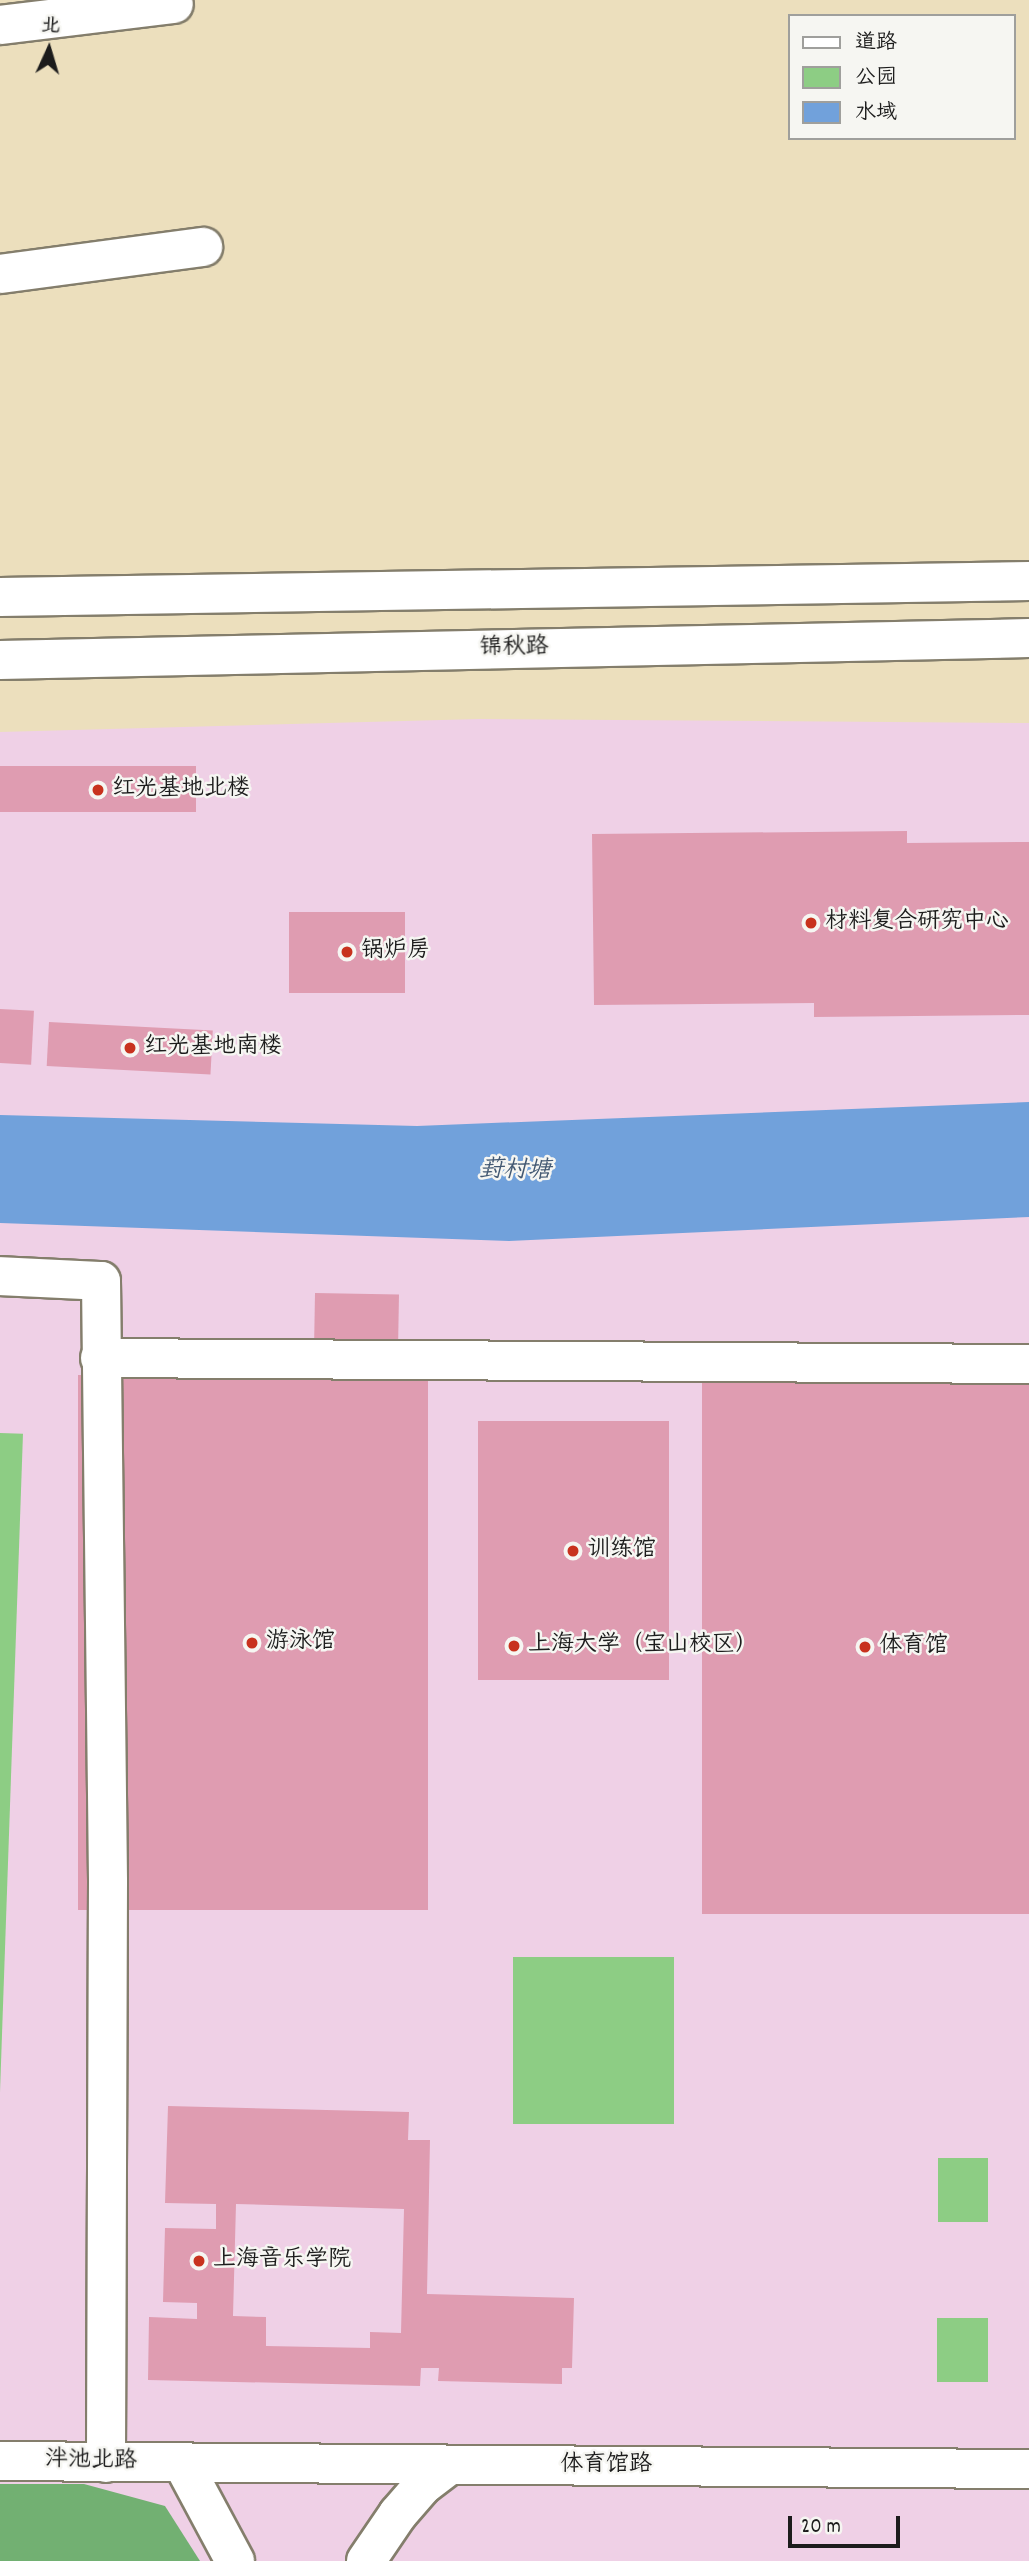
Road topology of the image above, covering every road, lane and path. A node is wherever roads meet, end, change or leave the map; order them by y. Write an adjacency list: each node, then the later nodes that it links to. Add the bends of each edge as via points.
1 (174, 4): 2 (main road)
2 (0, 25)
3 (203, 247): 4 (main road)
4 (0, 274)
5 (1029, 581): 6 (main road)
6 (0, 597)
7 (1029, 638): 8 (main road, 锦秋路)
8 (0, 660)
9 (0, 1276): 10 (main road, via 101,1281)
10 (100, 1358): 11 (main road); 13 (main road, via 108,1882)
11 (1029, 1364)
12 (0, 2461): 13 (main road, 泮池北路)
13 (106, 2463): 14 (main road, 泮池北路)
14 (183, 2464): 15 (main road, 体育馆路); 17 (main road)
15 (450, 2465): 16 (main road, 体育馆路); 18 (main road, via 422,2486)
16 (1029, 2469)
17 (235, 2561)
18 (366, 2561)

